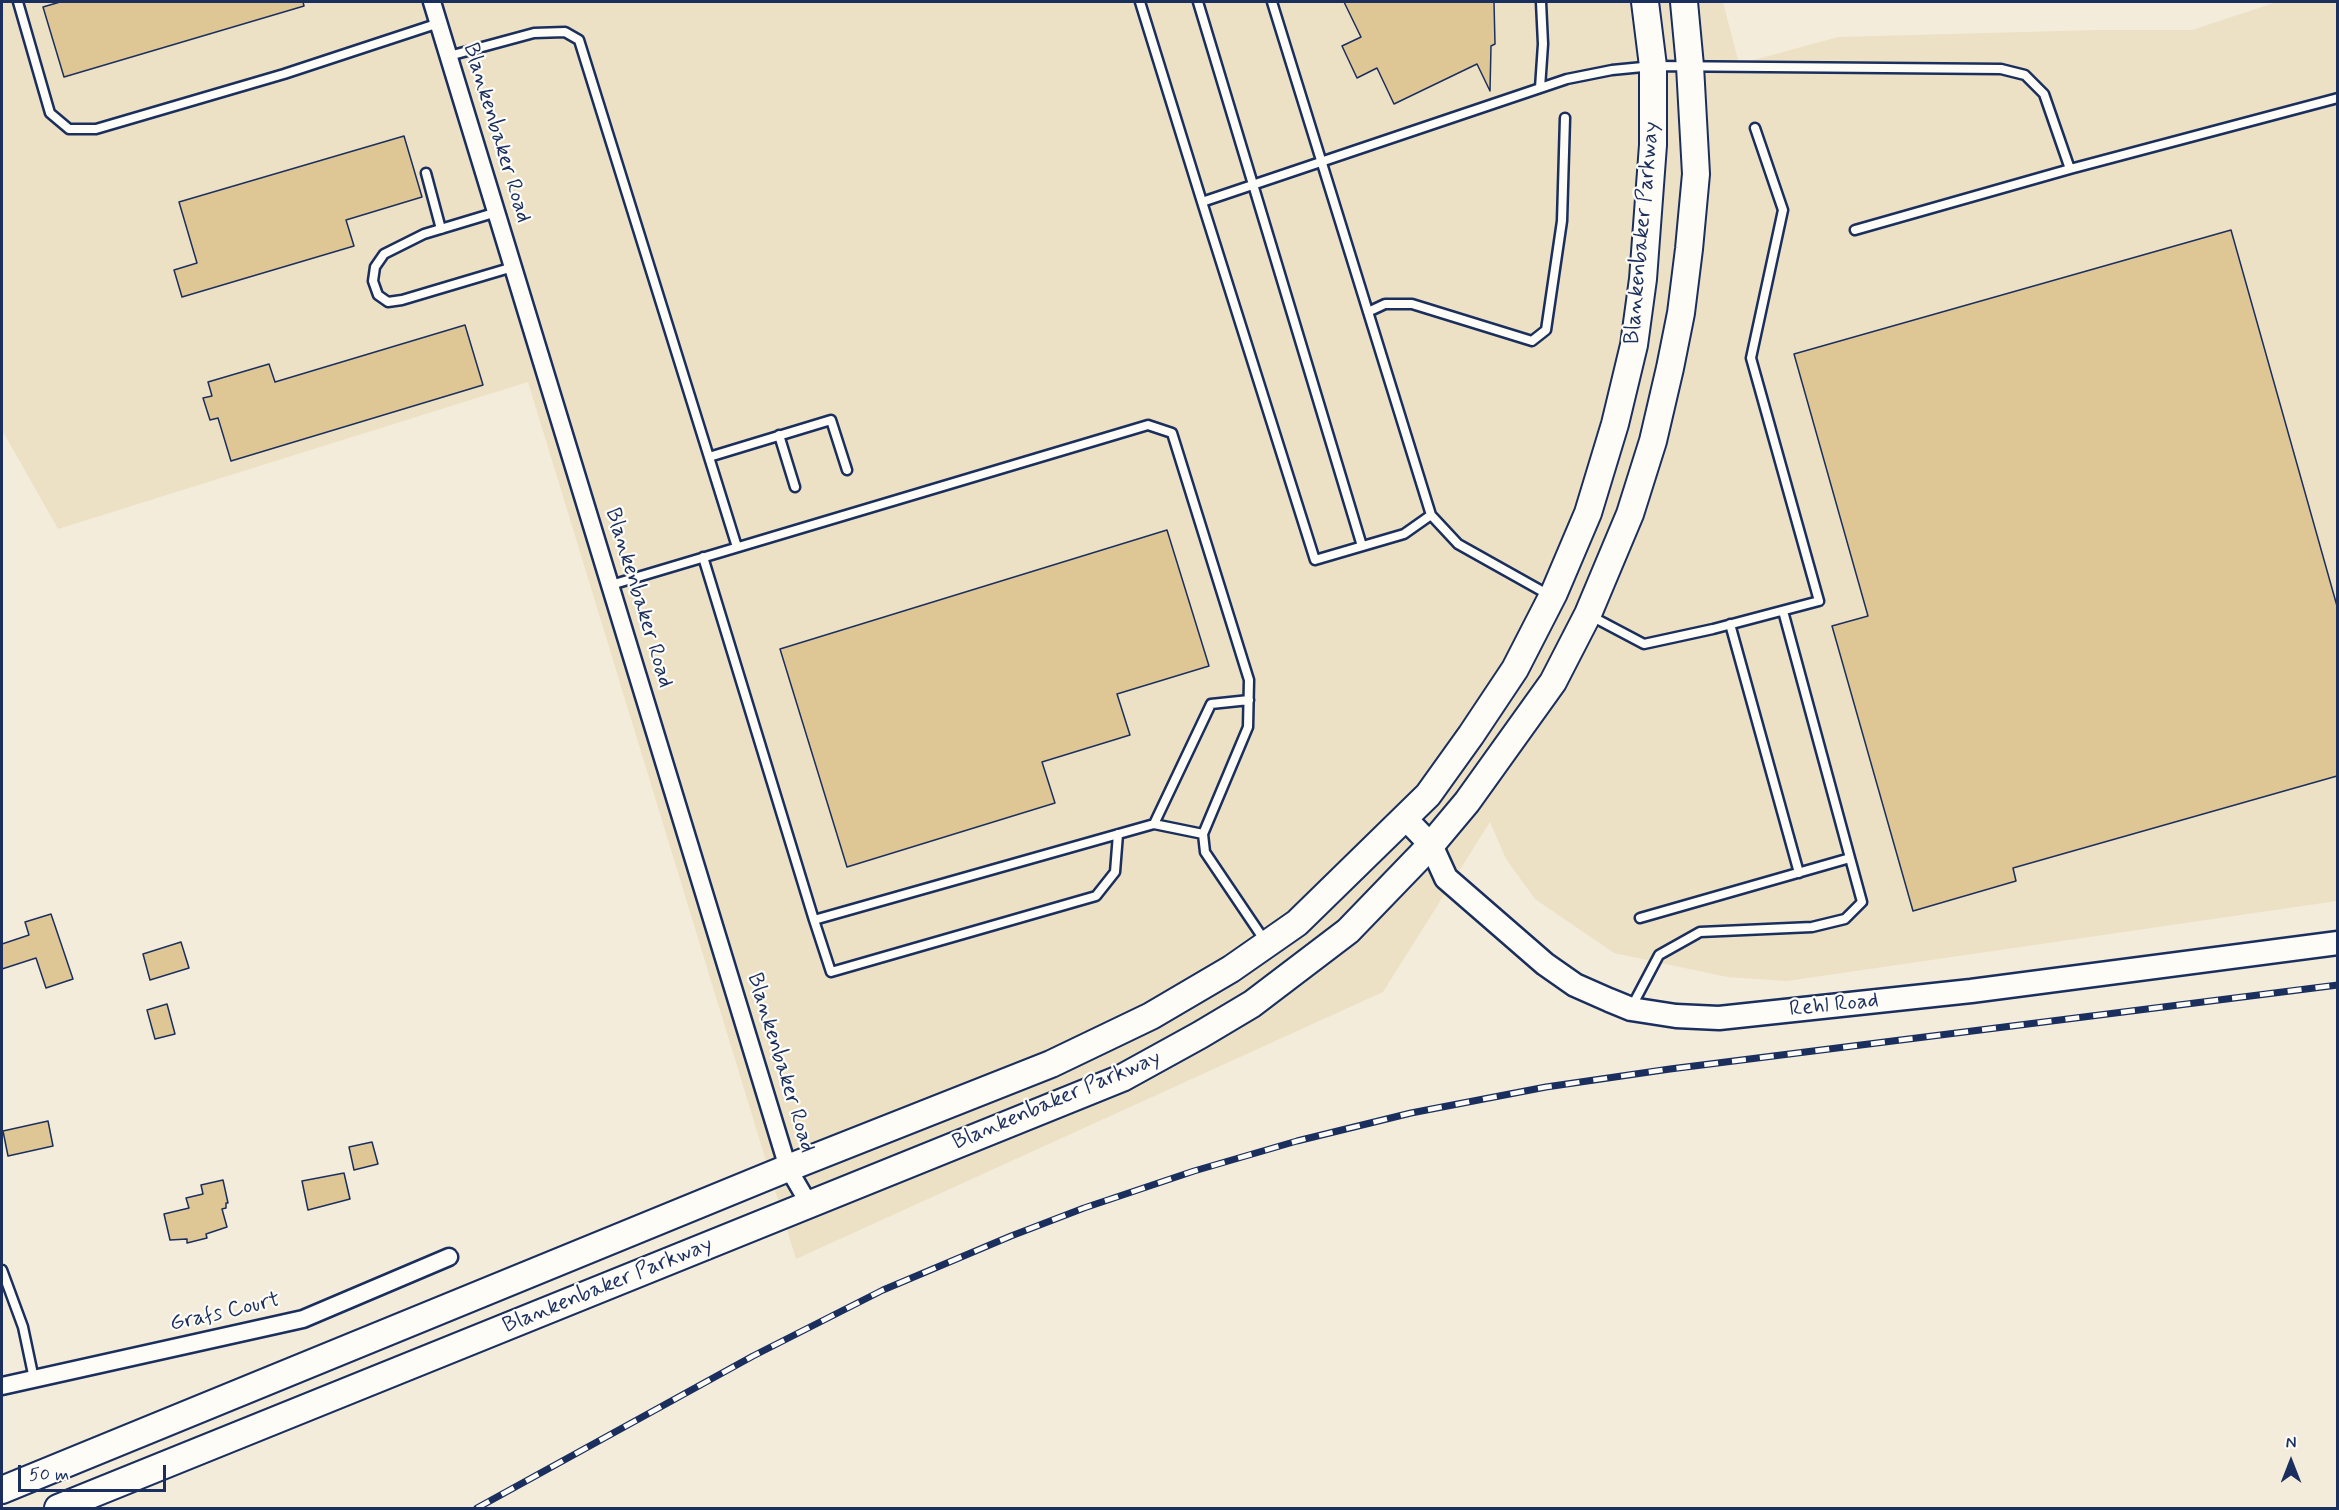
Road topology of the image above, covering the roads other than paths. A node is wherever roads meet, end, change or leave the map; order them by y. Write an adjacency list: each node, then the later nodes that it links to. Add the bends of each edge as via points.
1 (18, 2): 9 (lane, via 50,113 69,129 107,126)
2 (432, 2): 9 (street, Blankenbaker Road)
3 (1140, 2): 21 (lane)
4 (1198, 2): 20 (lane)
5 (1272, 2): 17 (lane)
6 (1541, 2): 13 (lane)
7 (1645, 2): 11 (main road, Blankenbaker Parkway)
8 (1684, 2): 12 (main road, Blankenbaker Parkway)
9 (439, 23): 10 (street, Blankenbaker Road)
10 (449, 56): 22 (street, Blankenbaker Road); 28 (lane, via 534,33 565,32 579,39)
11 (1653, 66): 12 (lane); 13 (lane, via 1612,70); 36 (main road, Blankenbaker Parkway, via 1653,145 1634,345 1588,513)
12 (1690, 66): 18 (lane, via 2001,69 2025,75 2044,94); 38 (main road, Blankenbaker Parkway, via 1696,174 1681,313 1630,514)
13 (1540, 88): 17 (lane)
14 (2337, 98): 18 (lane)
15 (1565, 118): 26 (lane, via 1562,221 1546,330 1532,341 1412,304 1385,304)
16 (1755, 128): 37 (lane, via 1783,210 1751,358 1820,601)
17 (1320, 162): 20 (lane); 26 (lane)
18 (2070, 169): 24 (lane)
19 (426, 173): 23 (lane)
20 (1253, 184): 21 (lane); 32 (lane)
21 (1202, 202): 32 (lane, via 1315,560)
22 (497, 212): 23 (lane); 25 (street, Blankenbaker Road)
23 (441, 229): 25 (lane, via 384,254 375,267 373,281 378,295 388,302 402,300)
24 (1855, 230)
25 (513, 267): 35 (street, Blankenbaker Road)
26 (1368, 312): 31 (lane)
27 (779, 435): 28 (lane); 29 (lane, via 831,420); 30 (lane)
28 (709, 456): 33 (lane)
29 (847, 470)
30 (795, 487)
31 (1431, 515): 32 (lane, via 1404,534); 36 (lane, via 1458,544)
32 (1362, 546)
33 (737, 547): 34 (lane); 40 (lane, via 1148,425 1172,433 1249,680)
34 (703, 557): 35 (lane); 49 (lane)
35 (611, 585): 53 (street, Blankenbaker Road)
36 (1552, 597): 41 (main road, Blankenbaker Parkway, via 1515,669 1490,707 1428,795)
37 (1783, 611): 39 (lane); 46 (lane)
38 (1588, 614): 39 (lane, via 1644,644); 45 (main road, Blankenbaker Parkway, via 1553,682 1467,802)
39 (1730, 624): 47 (lane)
40 (1249, 700): 42 (lane, via 1211,704); 44 (lane, via 1248,727)
41 (1405, 818): 45 (street, Rehl Road); 51 (main road, Blankenbaker Parkway, via 1297,923)
42 (1154, 824): 43 (lane); 44 (lane)
43 (1118, 834): 49 (lane); 49 (lane, via 1115,872 1096,896 831,972)
44 (1203, 834): 51 (lane, via 1205,852)
45 (1431, 845): 52 (street, Rehl Road, via 1446,878 1545,964 1587,991); 54 (main road, Blankenbaker Parkway, via 1348,931 1252,1004 1200,1035 1122,1078)
46 (1850, 858): 47 (lane); 52 (lane, via 1863,902 1845,920 1812,927 1700,932 1659,956)
47 (1799, 873): 48 (lane)
48 (1640, 918)
49 (814, 920)
50 (2337, 943): 52 (street, Rehl Road, via 1971,992 1719,1018)
51 (1267, 944): 53 (main road, Blankenbaker Parkway, via 1151,1016 1061,1059)
52 (1631, 1009)
53 (788, 1168): 54 (street, Blankenbaker Road); 59 (main road, Blankenbaker Parkway)
54 (808, 1204): 60 (main road, Blankenbaker Parkway)
55 (449, 1257): 57 (street, Grafs Court, via 303,1319)
56 (2, 1270): 57 (lane, via 23,1327)
57 (34, 1379): 58 (street, Grafs Court)
58 (2, 1386)
59 (2, 1490)
60 (58, 1509)

